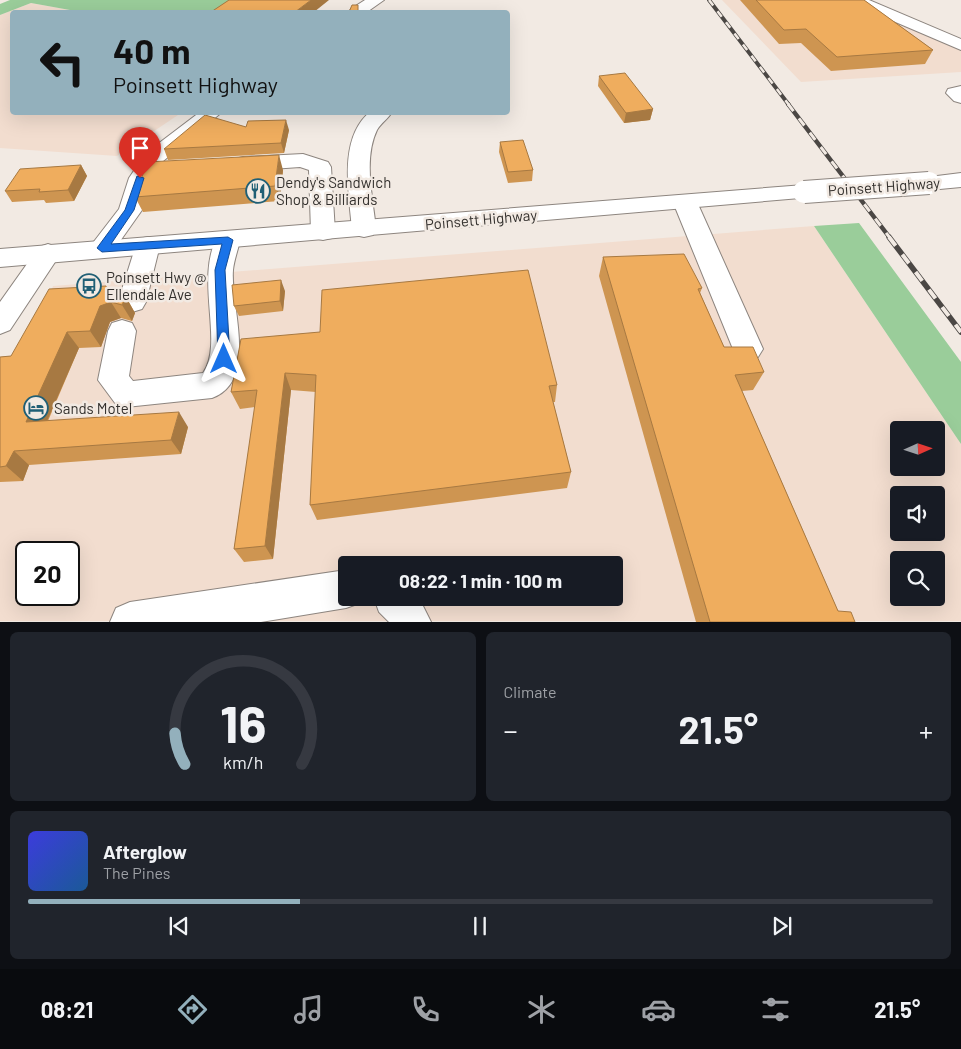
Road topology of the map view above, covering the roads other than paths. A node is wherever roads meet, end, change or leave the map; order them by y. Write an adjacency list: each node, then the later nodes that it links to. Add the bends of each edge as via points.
1 (376, 0): 3 (main road)
2 (856, 0): 4 (main road)
3 (360, 10)
4 (961, 45)
5 (961, 92): 6 (main road, via 955,92)
6 (961, 97)
7 (209, 115): 11 (main road, via 172,142)
8 (380, 115): 14 (main road, via 371,124 358,163)
9 (221, 165): 15 (main road, via 303,160 320,167)
10 (174, 167): 11 (main road)
11 (147, 169): 18 (main road, via 140,178 130,210)
12 (961, 180): 13 (main road, Poinsett Highway, bridge)
13 (685, 202): 14 (main road, Poinsett Highway); 24 (main road)
14 (364, 229): 15 (main road, Poinsett Highway)
15 (323, 232): 16 (main road, Poinsett Highway)
16 (228, 240): 17 (main road, Poinsett Highway); 23 (main road, via 220,270 225,348 223,369 212,385 126,394 113,380)
17 (148, 245): 18 (main road, Poinsett Highway); 21 (main road)
18 (102, 248): 19 (main road, Poinsett Highway)
19 (48, 253): 20 (main road, Poinsett Highway); 22 (main road)
20 (0, 258)
21 (132, 302)
22 (0, 323)
23 (122, 331)
24 (748, 349)
25 (338, 590): 26 (main road)
26 (130, 622)

